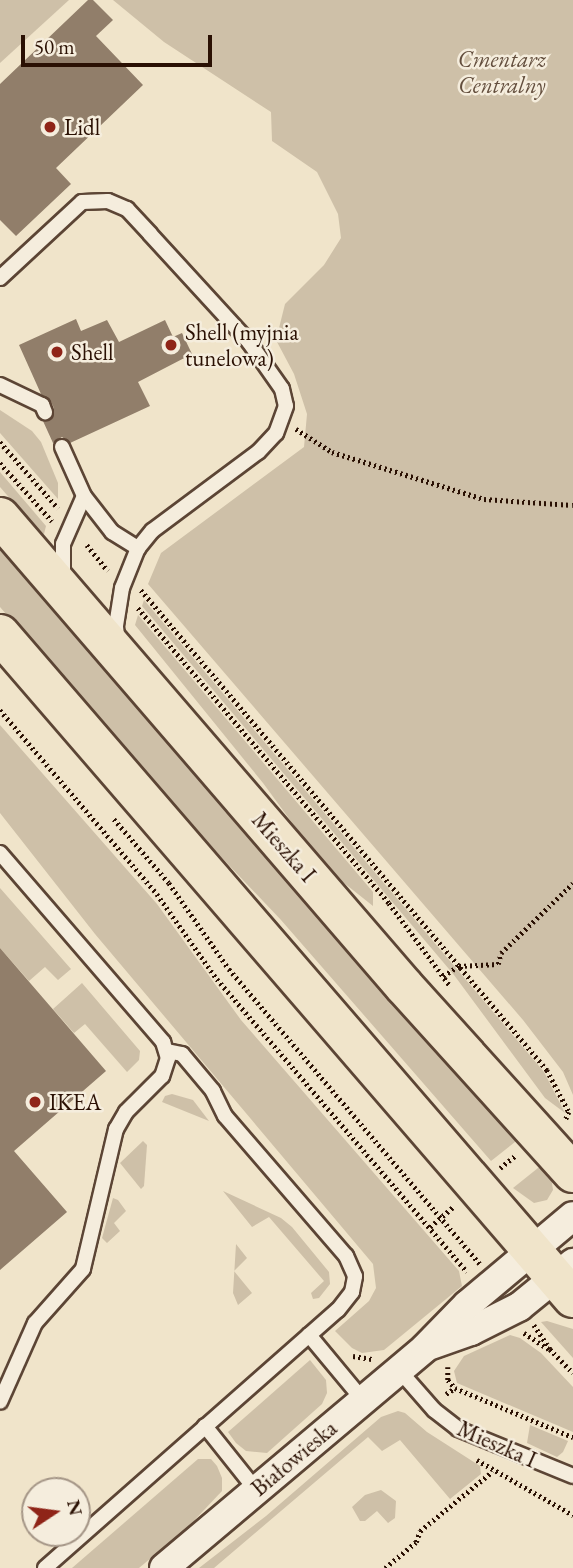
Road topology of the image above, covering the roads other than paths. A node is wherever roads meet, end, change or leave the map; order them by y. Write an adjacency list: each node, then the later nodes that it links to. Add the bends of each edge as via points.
1 (0, 278): 7 (lane, via 82,202 108,201 127,209 249,342 282,389 283,421 258,452 152,531)
2 (0, 386): 3 (lane, via 42,405)
3 (45, 412)
4 (62, 447): 5 (lane)
5 (84, 496): 7 (lane, via 112,532); 8 (lane, via 63,544 61,563)
6 (0, 517): 8 (main road, Mieszka I)
7 (138, 548): 10 (lane, via 125,581 117,627)
8 (68, 596): 10 (main road, Mieszka I)
9 (0, 634): 15 (main road)
10 (126, 664): 13 (main road, Mieszka I, via 414,998)
11 (0, 853): 12 (lane)
12 (167, 1051): 16 (lane, via 182,1054 213,1091 225,1116 354,1269 352,1292); 19 (lane, via 162,1076 126,1112 117,1129 83,1269 35,1323)
13 (573, 1173)
14 (573, 1216): 15 (street)
15 (558, 1273): 17 (street, Białowieska, via 467,1305 425,1348)
16 (309, 1335): 18 (lane); 20 (lane)
17 (389, 1364): 18 (street, Białowieska); 21 (lane, Mieszka I, via 458,1429)
18 (363, 1400): 22 (street, Białowieska)
19 (0, 1402)
20 (205, 1426): 22 (lane); 23 (lane)
21 (573, 1476)
22 (256, 1490): 24 (street, Białowieska)
23 (45, 1568)
24 (163, 1568)

